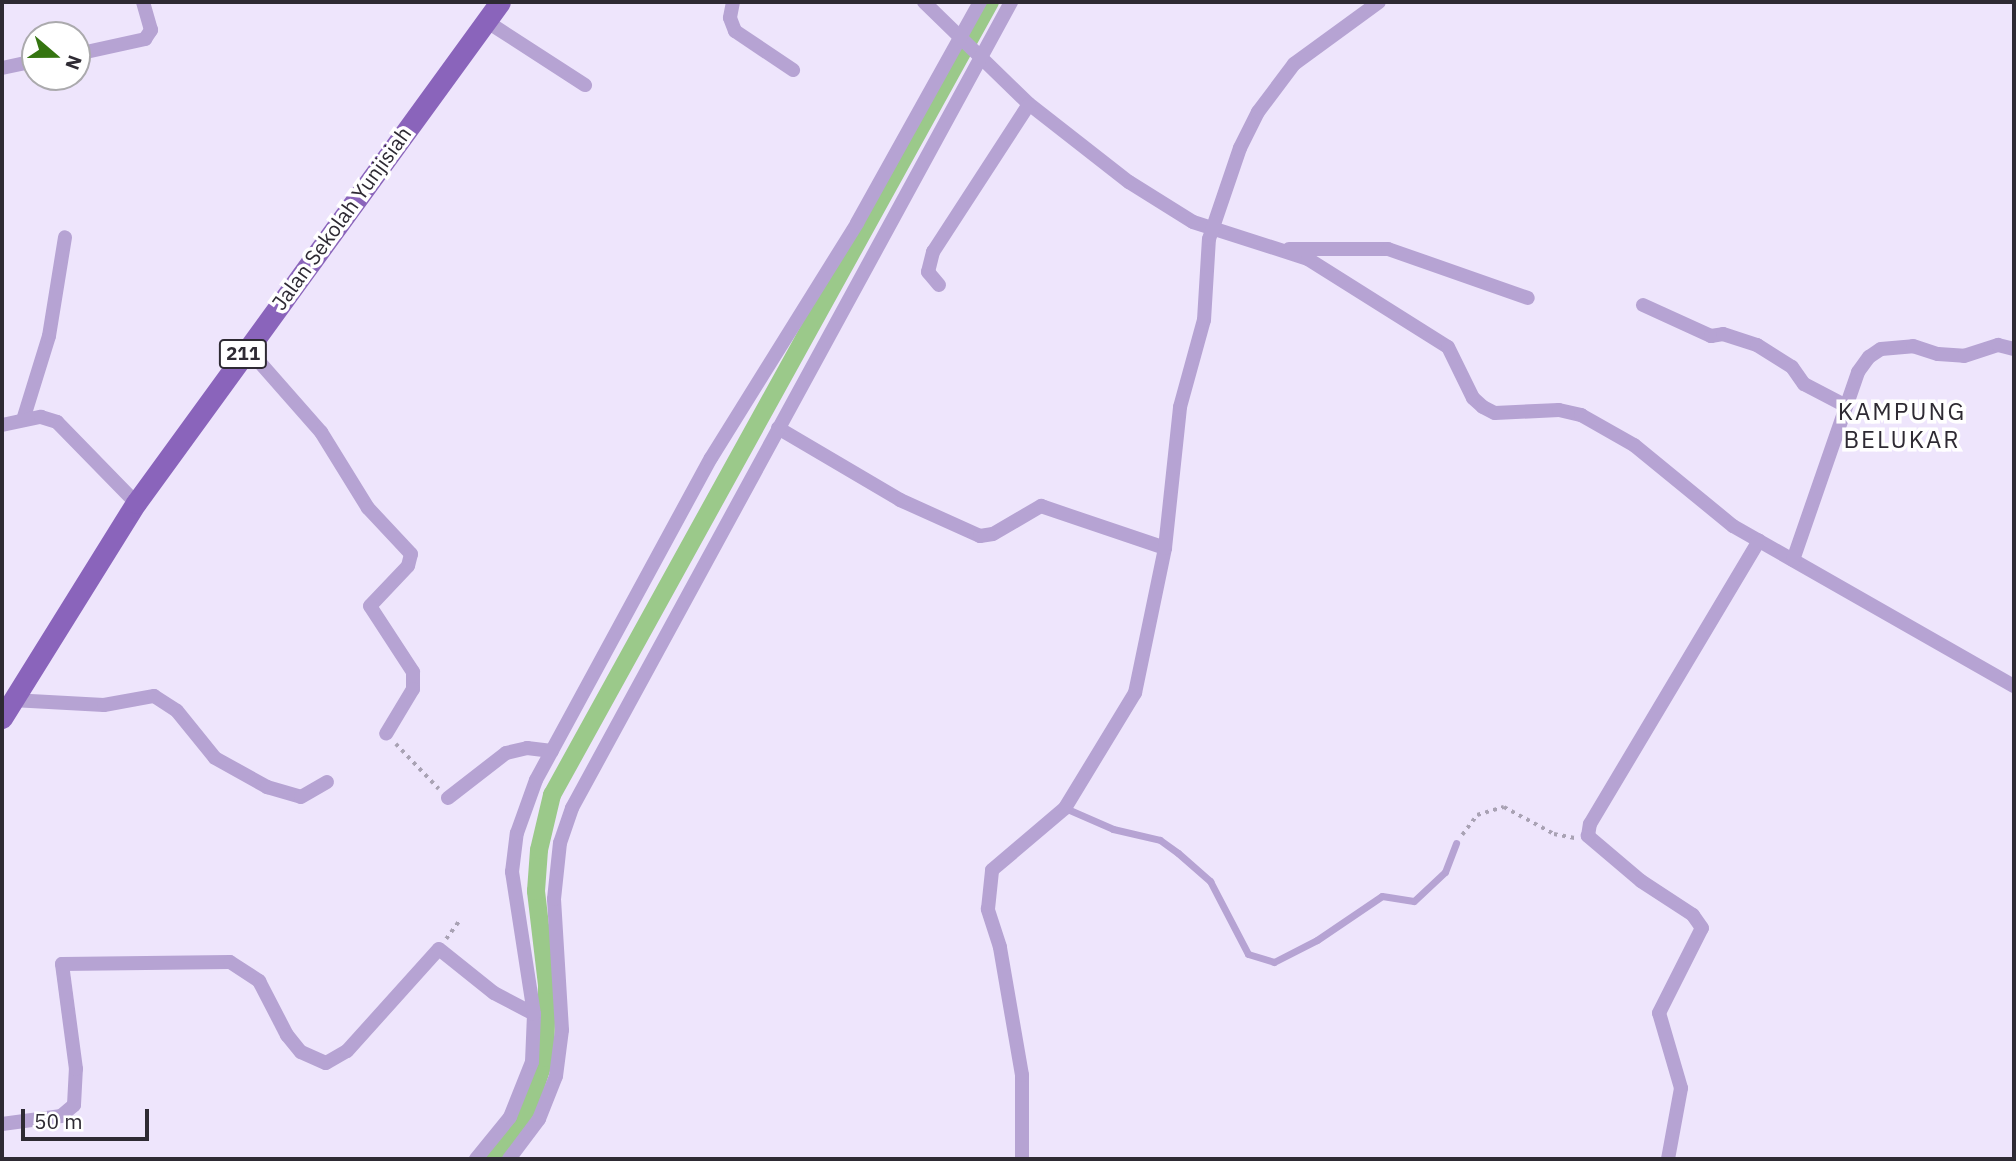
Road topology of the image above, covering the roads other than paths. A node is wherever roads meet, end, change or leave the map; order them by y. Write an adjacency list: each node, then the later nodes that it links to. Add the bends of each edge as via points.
1 (143, 2): 10 (street, via 151,30 145,39)
2 (500, 2): 8 (main road, Jalan Sekolah Yunjisiah / 211)
3 (733, 2): 13 (street, via 730,18 735,31)
4 (924, 2): 9 (street)
5 (980, 2): 9 (street)
6 (1011, 2): 9 (street)
7 (1379, 2): 16 (street, via 1294,64 1258,112 1240,148)
8 (486, 21): 14 (street); 22 (main road, Jalan Sekolah Yunjisiah / 211)
9 (971, 48): 15 (street); 27 (street); 35 (street, via 711,458)
10 (91, 51)
11 (21, 64): 12 (street)
12 (2, 68)
13 (793, 70)
14 (584, 85)
15 (1029, 104): 16 (street, via 1129,182 1177,213); 19 (street, via 933,252 928,272)
16 (1216, 228): 18 (street); 30 (street, via 1205,320 1181,407)
17 (65, 237): 25 (street, via 49,336)
18 (1283, 249): 20 (street, via 1388,249); 29 (street, via 1329,272 1448,347 1473,398 1483,407 1494,413 1559,410 1581,415 1633,445 1733,526)
19 (939, 285)
20 (1528, 298)
21 (1643, 305): 24 (street, via 1711,336 1723,334 1757,345 1792,367 1804,384)
22 (247, 348): 28 (main road, Jalan Sekolah Yunjisiah / 211); 34 (street, via 321,432 368,508 411,554 408,566 370,606 414,680 409,698)
23 (2014, 349): 24 (street, via 1998,345 1964,356 1913,346 1881,349 1858,372)
24 (1846, 406): 31 (street)
25 (23, 420): 26 (street); 28 (street, via 41,417 71,431)
26 (2, 425)
27 (778, 428): 30 (street, via 900,500 980,536 993,534 1041,506); 42 (street, via 572,808 560,844 554,899 562,1030 556,1076 539,1119)
28 (136, 503): 33 (main road, Jalan Sekolah Yunjisiah / 211)
29 (1759, 541): 31 (street); 45 (street, via 1590,824 1588,836 1641,881 1693,915 1702,928 1659,1013 1681,1088)
30 (1165, 548): 38 (street, via 1135,693)
31 (1793, 560): 32 (street)
32 (2014, 686)
33 (7, 709): 36 (street, via 104,705 154,696 177,711 229,769 301,797)
34 (386, 734)
35 (552, 751): 37 (street, via 527,748 506,753); 40 (street, via 523,811 512,872)
36 (327, 782)
37 (448, 798)
38 (1065, 808): 39 (lane, via 1113,829 1160,840 1178,853 1210,881 1248,954 1274,962 1317,940 1382,896 1413,901 1445,872); 44 (street, via 992,870 988,889 1022,1075)
39 (1456, 843)
40 (534, 1014): 41 (street, via 494,993 439,949 347,1051 327,1063 301,1052 259,981 230,962 62,964 76,1069 74,1105 61,1116); 42 (street, via 531,1062)
41 (2, 1124)
42 (500, 1154): 43 (street)
43 (476, 1159)
44 (1022, 1159)
45 (1668, 1159)

